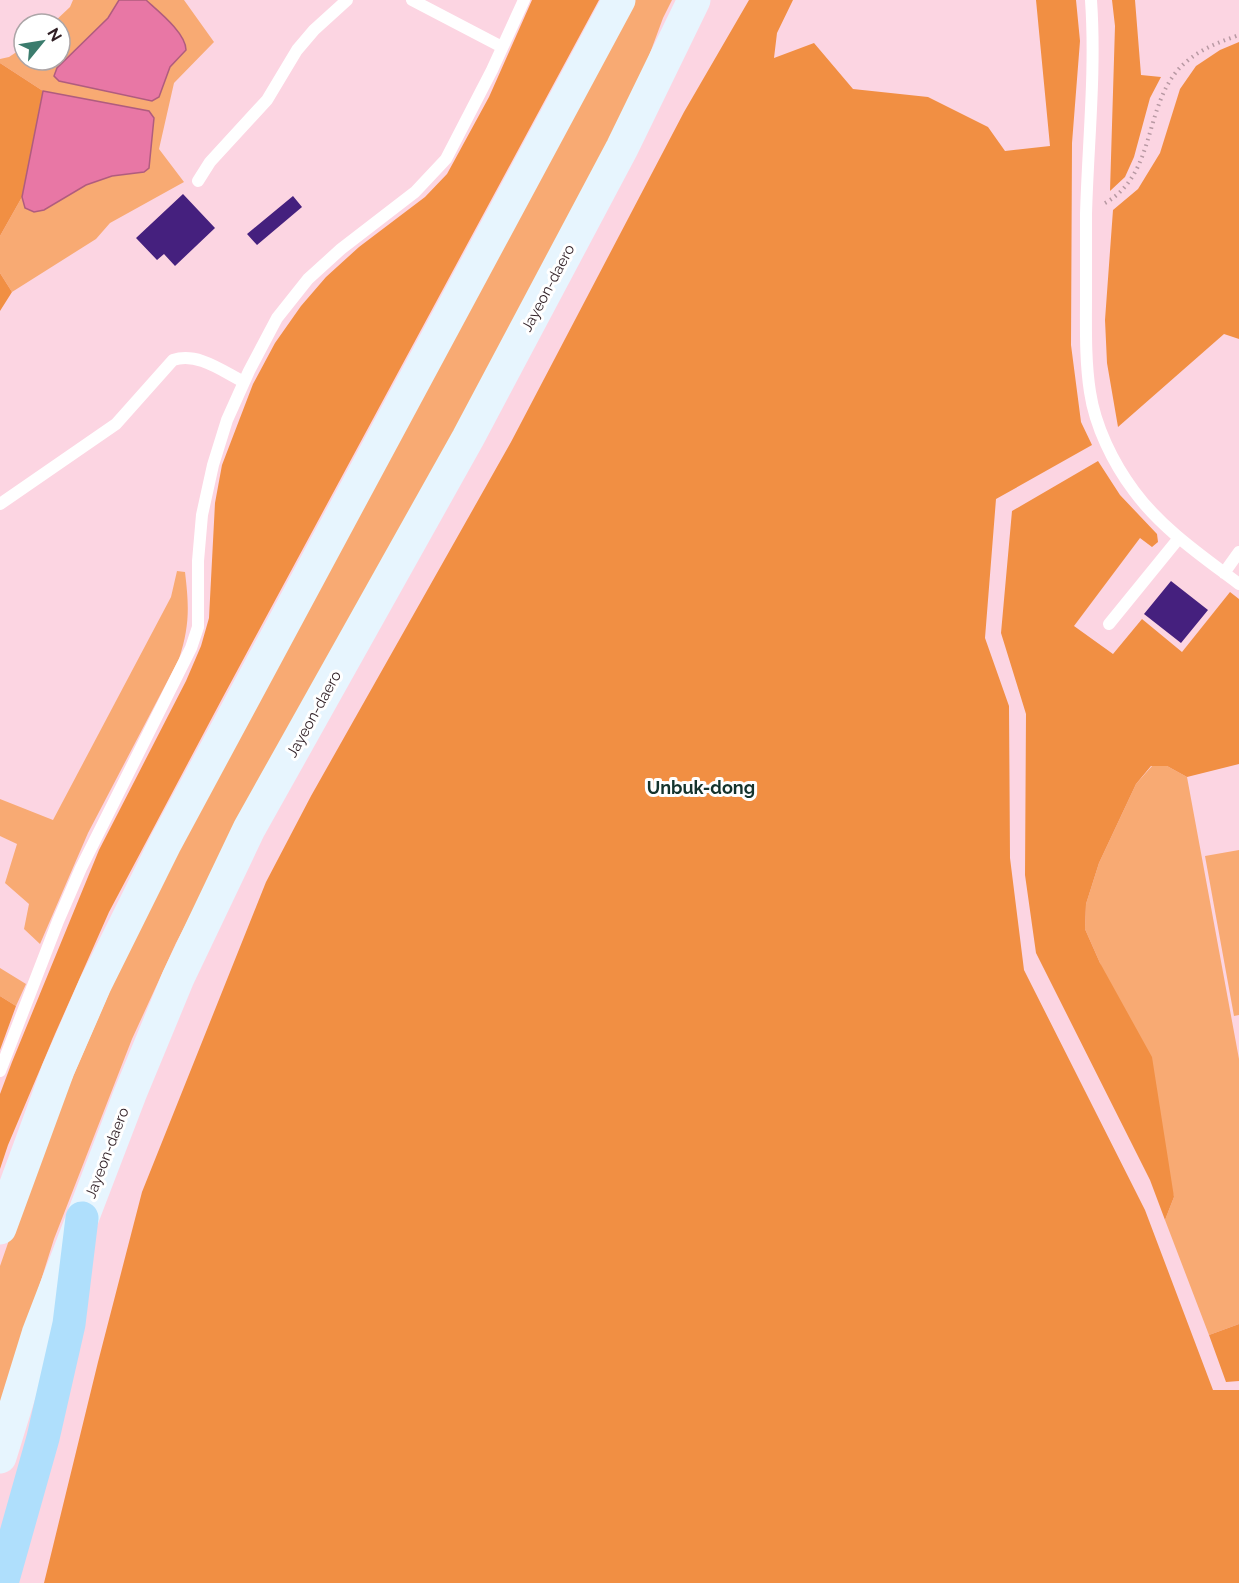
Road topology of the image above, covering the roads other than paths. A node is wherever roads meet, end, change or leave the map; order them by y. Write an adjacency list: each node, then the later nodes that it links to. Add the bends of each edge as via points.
1 (347, 0): 8 (lane, via 314,30 267,100 210,162)
2 (412, 0): 7 (lane)
3 (524, 0): 7 (lane)
4 (619, 0): 18 (main road, via 165,844 58,1070)
5 (694, 0): 17 (main road, Jayeon-daero, via 622,148 468,438 249,829 178,978)
6 (1091, 0): 11 (lane, via 1094,36 1086,214 1090,392 1100,431 1133,490)
7 (502, 47): 9 (lane, via 446,159 415,192 340,249 308,279 277,318)
8 (198, 181)
9 (244, 382): 10 (lane, via 195,358 173,360 116,424); 16 (lane, via 227,420 202,515 198,627 191,648 81,868)
10 (0, 504)
11 (1179, 537): 13 (lane); 15 (lane)
12 (1239, 552): 13 (lane)
13 (1224, 573): 14 (lane)
14 (1239, 584)
15 (1109, 624)
16 (0, 1071)
17 (82, 1218): 19 (main road, Jayeon-daero, via 38,1334); 20 (highway, via 69,1324)
18 (0, 1228)
19 (0, 1457)
20 (2, 1583)

